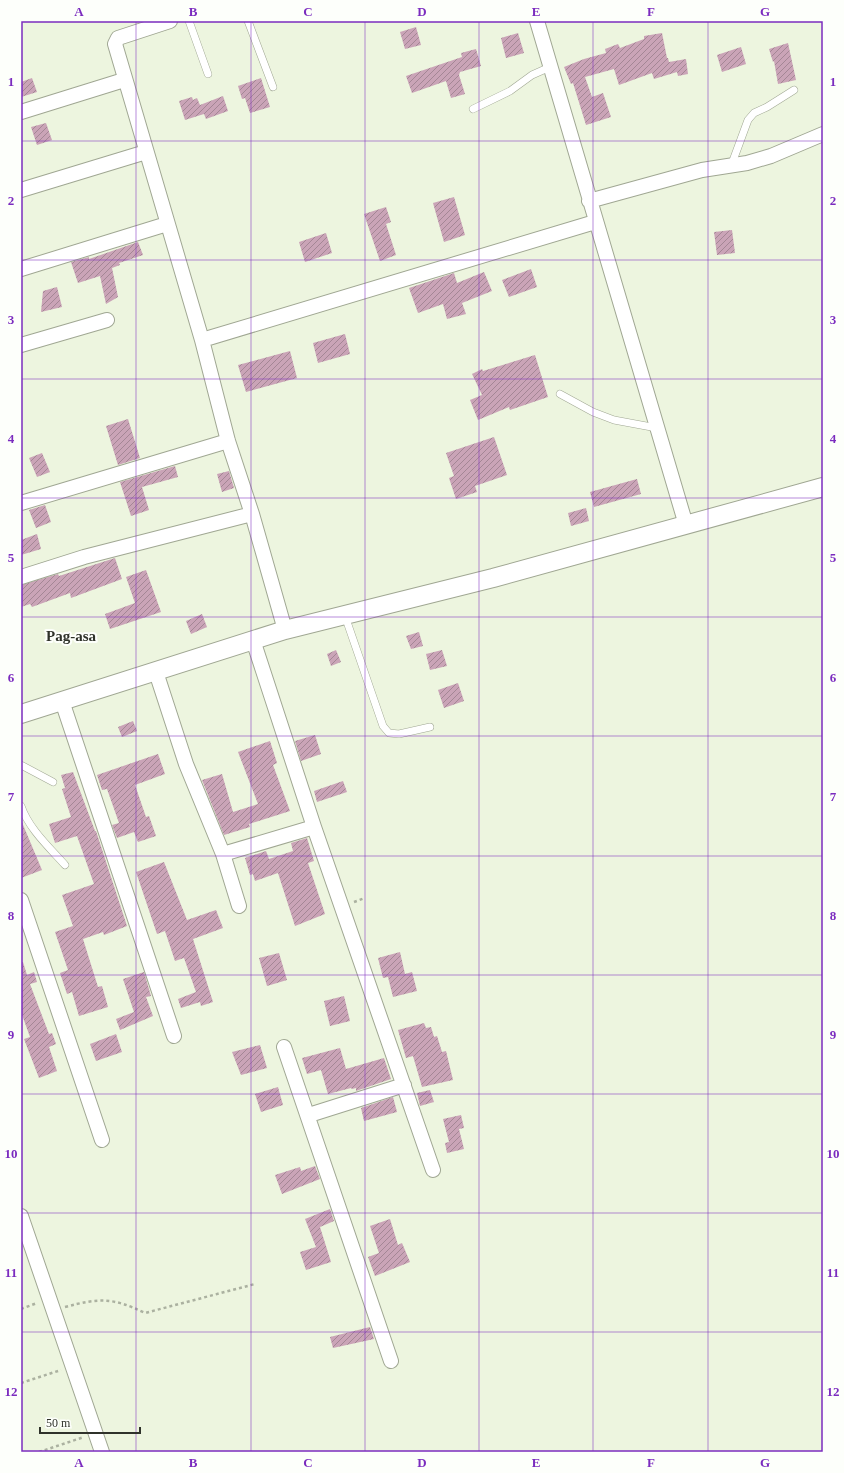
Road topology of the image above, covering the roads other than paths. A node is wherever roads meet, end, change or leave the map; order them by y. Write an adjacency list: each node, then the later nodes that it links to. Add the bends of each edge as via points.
1 (170, 21): 7 (street, via 116,40)
2 (189, 21): 6 (lane)
3 (248, 21): 8 (lane)
4 (537, 21): 5 (street)
5 (550, 67): 10 (lane); 16 (street)
6 (208, 74)
7 (124, 80): 11 (street); 13 (street)
8 (273, 87)
9 (794, 90): 14 (lane, via 754,113 748,120)
10 (473, 109)
11 (21, 112)
12 (823, 134): 14 (street, via 771,156)
13 (146, 152): 15 (street); 18 (street)
14 (730, 166): 16 (street, via 702,170)
15 (21, 190)
16 (589, 200): 17 (street)
17 (596, 222): 21 (street); 24 (street)
18 (167, 224): 19 (street); 21 (street)
19 (21, 269)
20 (107, 320): 22 (street)
21 (202, 340): 25 (street)
22 (21, 345)
23 (560, 394): 24 (lane, via 614,420)
24 (657, 428): 29 (street)
25 (228, 441): 27 (street); 28 (street)
26 (823, 486): 29 (street)
27 (21, 502)
28 (252, 514): 30 (street, via 84,557); 32 (street)
29 (686, 525): 31 (street)
30 (21, 577)
31 (345, 615): 32 (street); 37 (lane, via 383,726 389,733 399,734)
32 (285, 630): 33 (street)
33 (253, 640): 34 (street); 41 (street)
34 (156, 672): 35 (street); 42 (street, via 186,764)
35 (62, 701): 36 (street); 46 (street)
36 (21, 714)
37 (430, 727)
38 (21, 765): 39 (lane)
39 (53, 782)
40 (21, 806): 43 (lane, via 37,834)
41 (314, 827): 42 (street); 48 (street)
42 (223, 854): 45 (street)
43 (65, 865)
44 (21, 900): 50 (street)
45 (239, 906)
46 (174, 1036)
47 (284, 1046): 49 (street)
48 (404, 1085): 49 (street); 51 (street)
49 (309, 1115): 53 (street)
50 (102, 1140)
51 (433, 1170)
52 (21, 1216): 54 (street)
53 (391, 1361)
54 (102, 1452)

